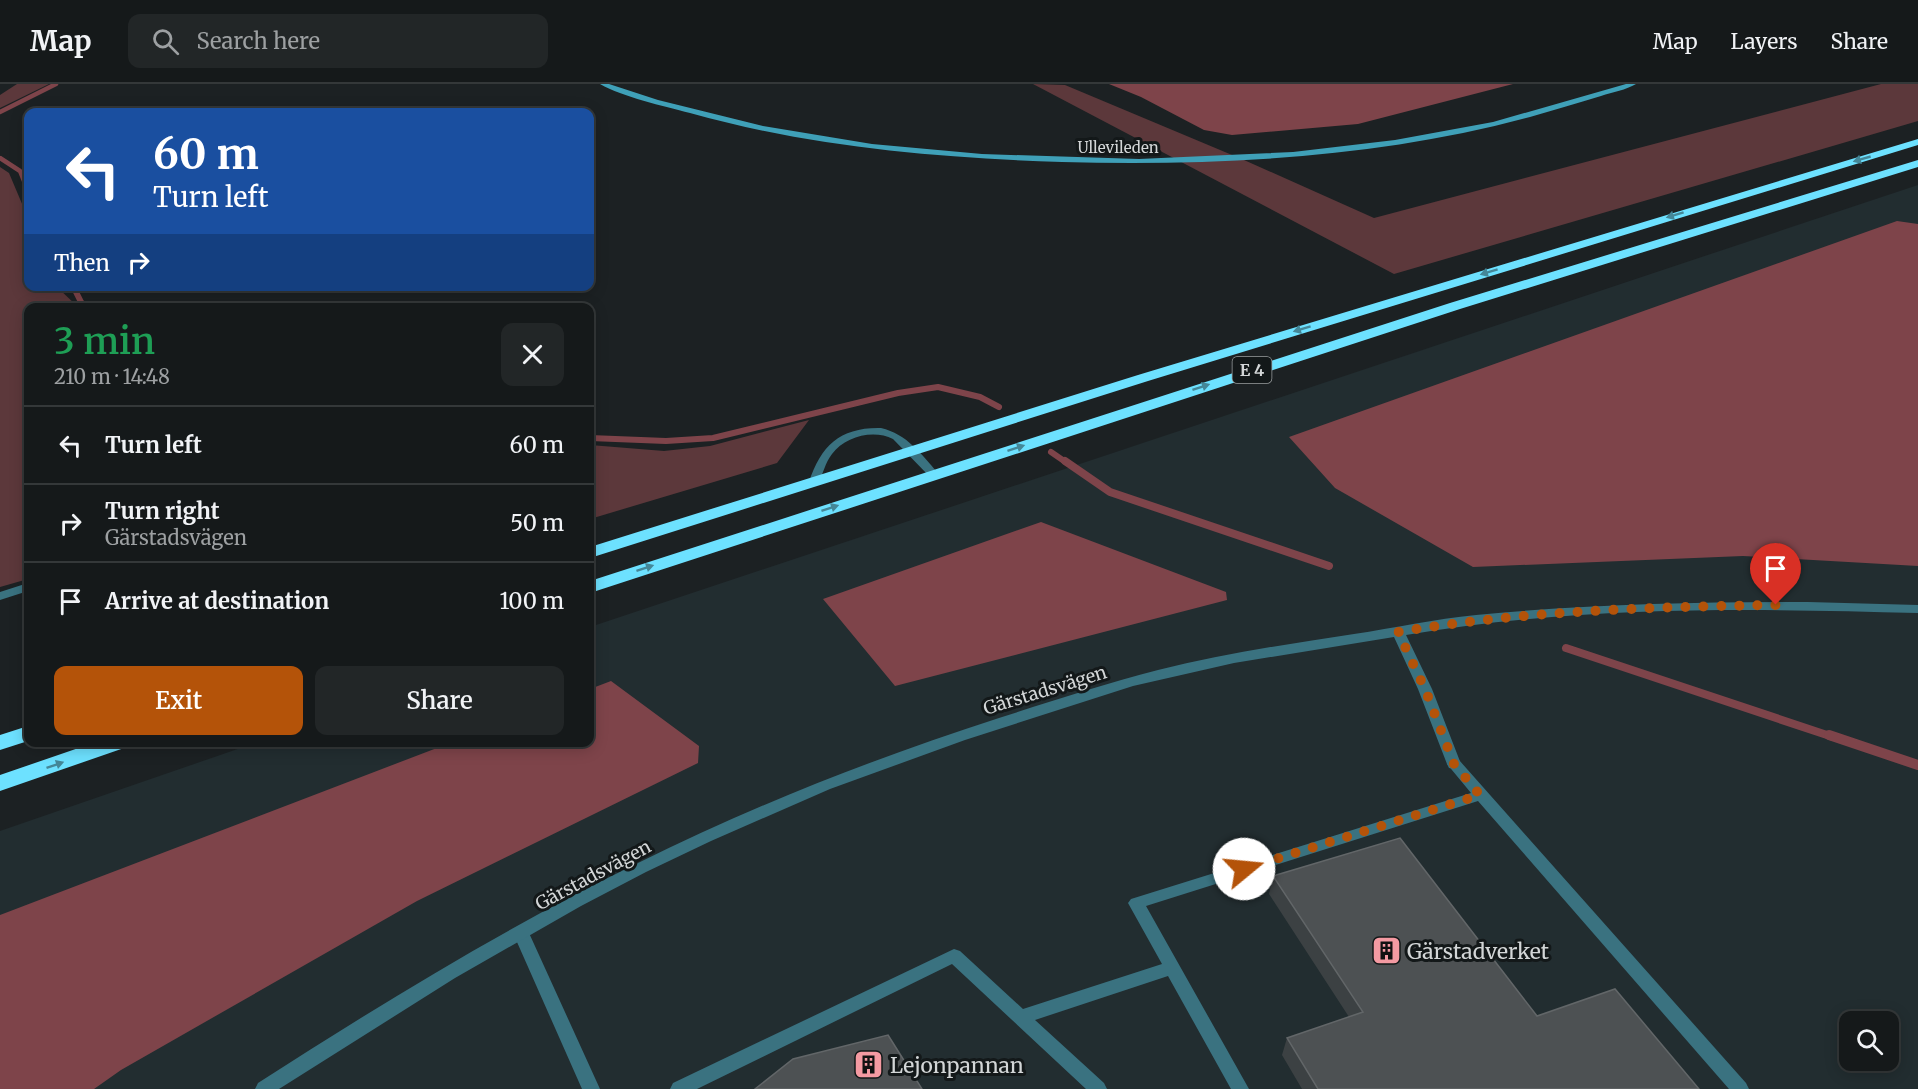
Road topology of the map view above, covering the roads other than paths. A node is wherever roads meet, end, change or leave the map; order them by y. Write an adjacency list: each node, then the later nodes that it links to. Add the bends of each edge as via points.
1 (603, 84): 2 (main road, Ullevileden, via 681,110 824,139 933,153 1154,160 1301,153 1446,134)
2 (1633, 84)
3 (1918, 142): 5 (highway, E 4, one-way to 5)
4 (1918, 163): 6 (highway, E 4, one-way to 4, via 1432,313)
5 (912, 451): 6 (street); 7 (highway, E 4); 7 (street, via 885,431 858,434 832,447)
6 (934, 475): 9 (highway, E 4, one-way to 6)
7 (814, 482): 8 (highway, E 4)
8 (594, 552)
9 (594, 586)
10 (24, 588): 11 (street)
11 (0, 596)
12 (1918, 609): 13 (street, Gärstadsvägen, via 1776,605 1607,609 1473,620)
13 (1398, 632): 18 (street, via 1454,764); 19 (street, Gärstadsvägen, via 1291,647 1179,670 970,733 773,807 675,852)
14 (24, 735): 15 (highway)
15 (0, 743)
16 (105, 747): 17 (highway, one-way to 16)
17 (0, 783)
18 (1480, 795): 20 (street, via 1136,903); 27 (street)
19 (521, 933): 22 (street, Gärstadsvägen, via 435,981); 23 (street)
20 (1172, 968): 21 (street); 26 (street)
21 (1020, 1017): 24 (street, via 954,956); 25 (street)
22 (264, 1089)
23 (591, 1089)
24 (679, 1089)
25 (1098, 1089)
26 (1239, 1089)
27 (1740, 1089)

